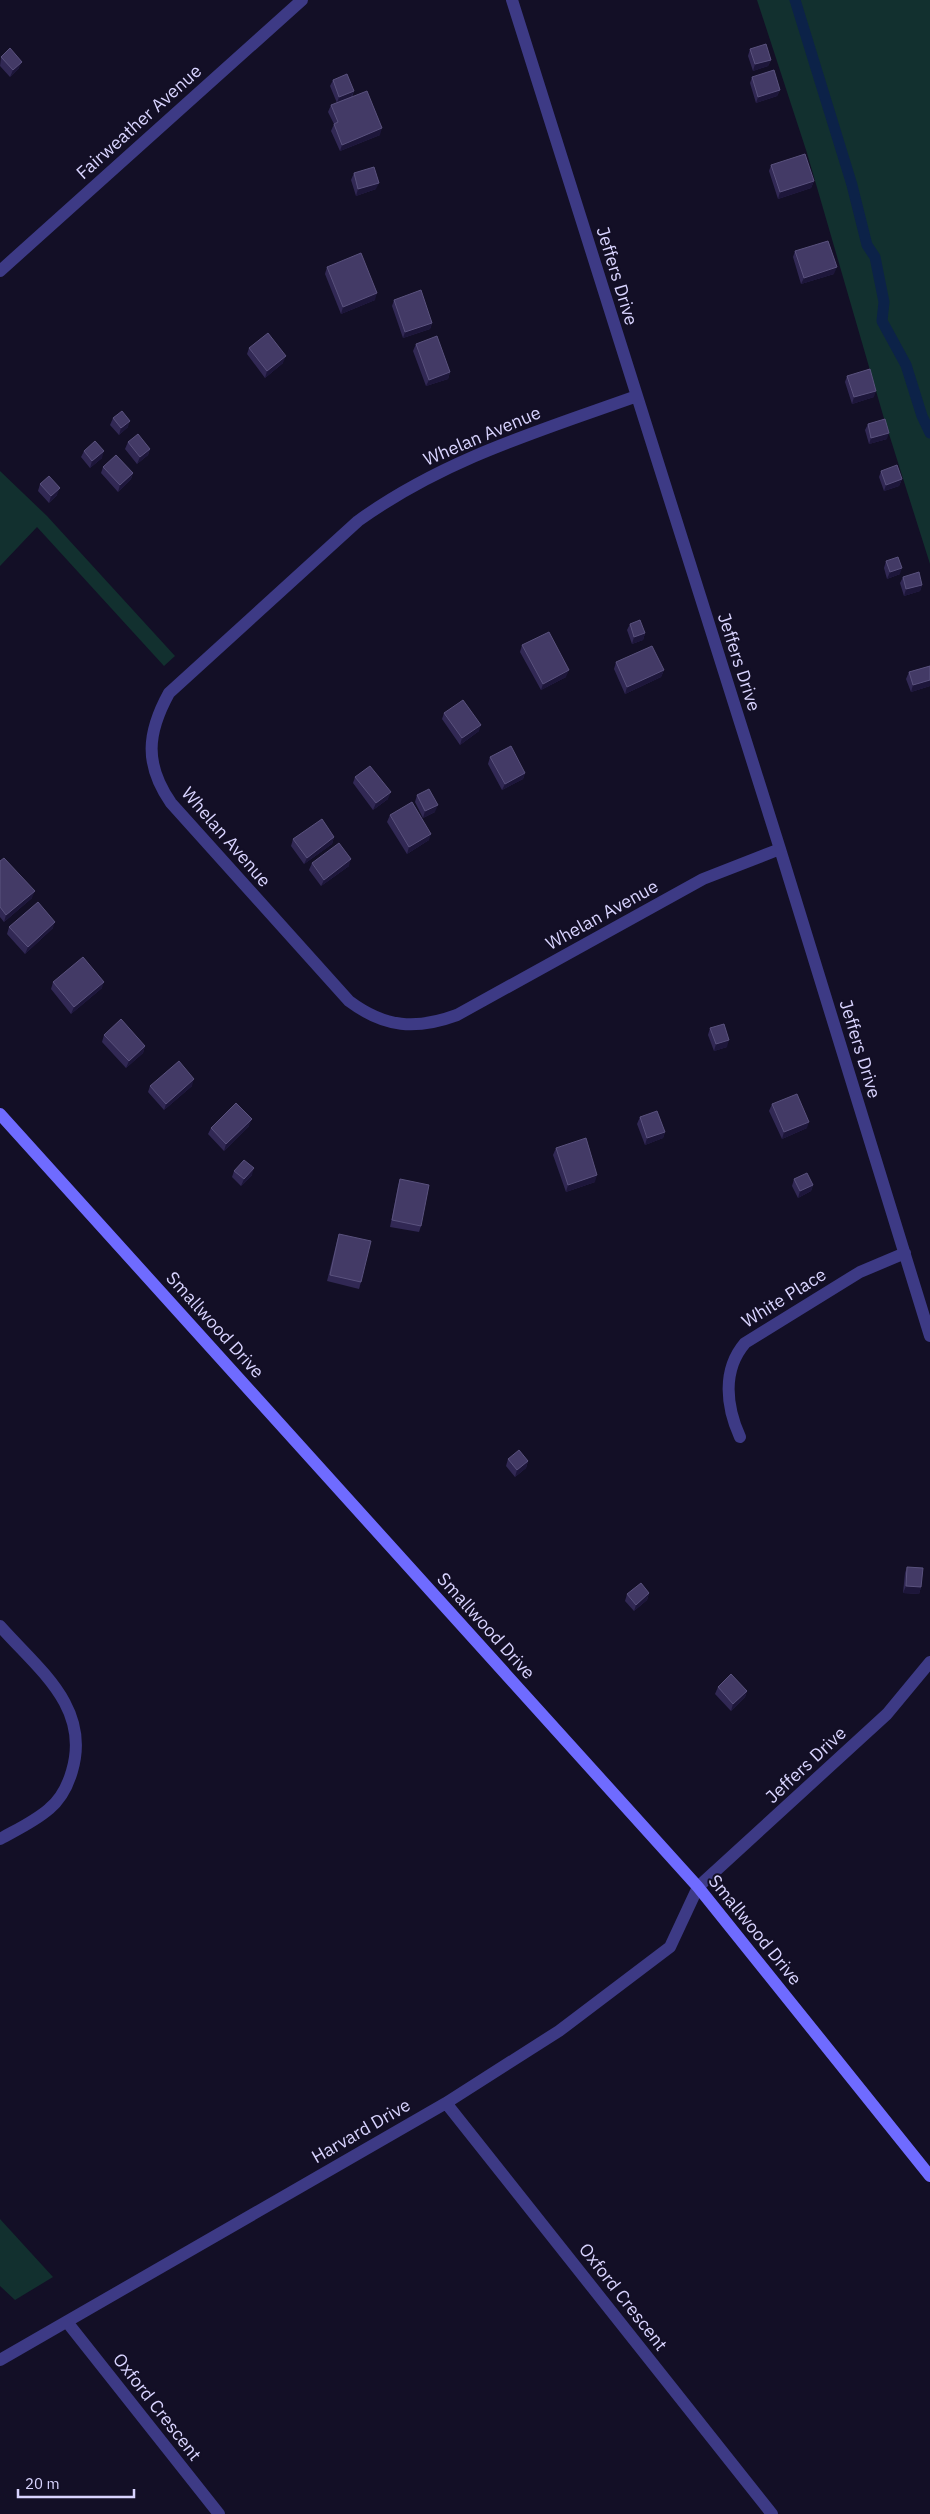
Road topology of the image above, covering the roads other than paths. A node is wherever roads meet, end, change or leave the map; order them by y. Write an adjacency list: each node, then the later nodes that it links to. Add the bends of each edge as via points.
1 (302, 0): 3 (street, Fairweather Avenue)
2 (512, 0): 4 (street, Jeffers Drive)
3 (0, 271)
4 (637, 396): 5 (street, Jeffers Drive); 5 (street, Whelan Avenue, via 476,454 387,500 358,521 169,693 152,731 154,772 171,804 349,1001 366,1014 401,1024 420,1025 458,1015 703,879)
5 (780, 849): 7 (street, Jeffers Drive)
6 (0, 1114): 13 (street, Smallwood Drive)
7 (905, 1253): 8 (street, Jeffers Drive); 9 (street, White Place, via 860,1272 745,1343 729,1370 728,1388 729,1406)
8 (930, 1336)
9 (740, 1437)
10 (0, 1626): 12 (street, via 56,1689 75,1722 77,1740 75,1760 61,1795 50,1809)
11 (930, 1662): 13 (street, Jeffers Drive, via 887,1714)
12 (0, 1839)
13 (698, 1887): 14 (street, Harvard Drive, via 670,1947 559,2031); 15 (street, Smallwood Drive)
14 (446, 2102): 16 (street, Harvard Drive); 19 (street, Oxford Crescent)
15 (930, 2176)
16 (67, 2322): 17 (street, Harvard Drive); 18 (street, Oxford Crescent)
17 (0, 2360)
18 (219, 2514)
19 (772, 2514)

